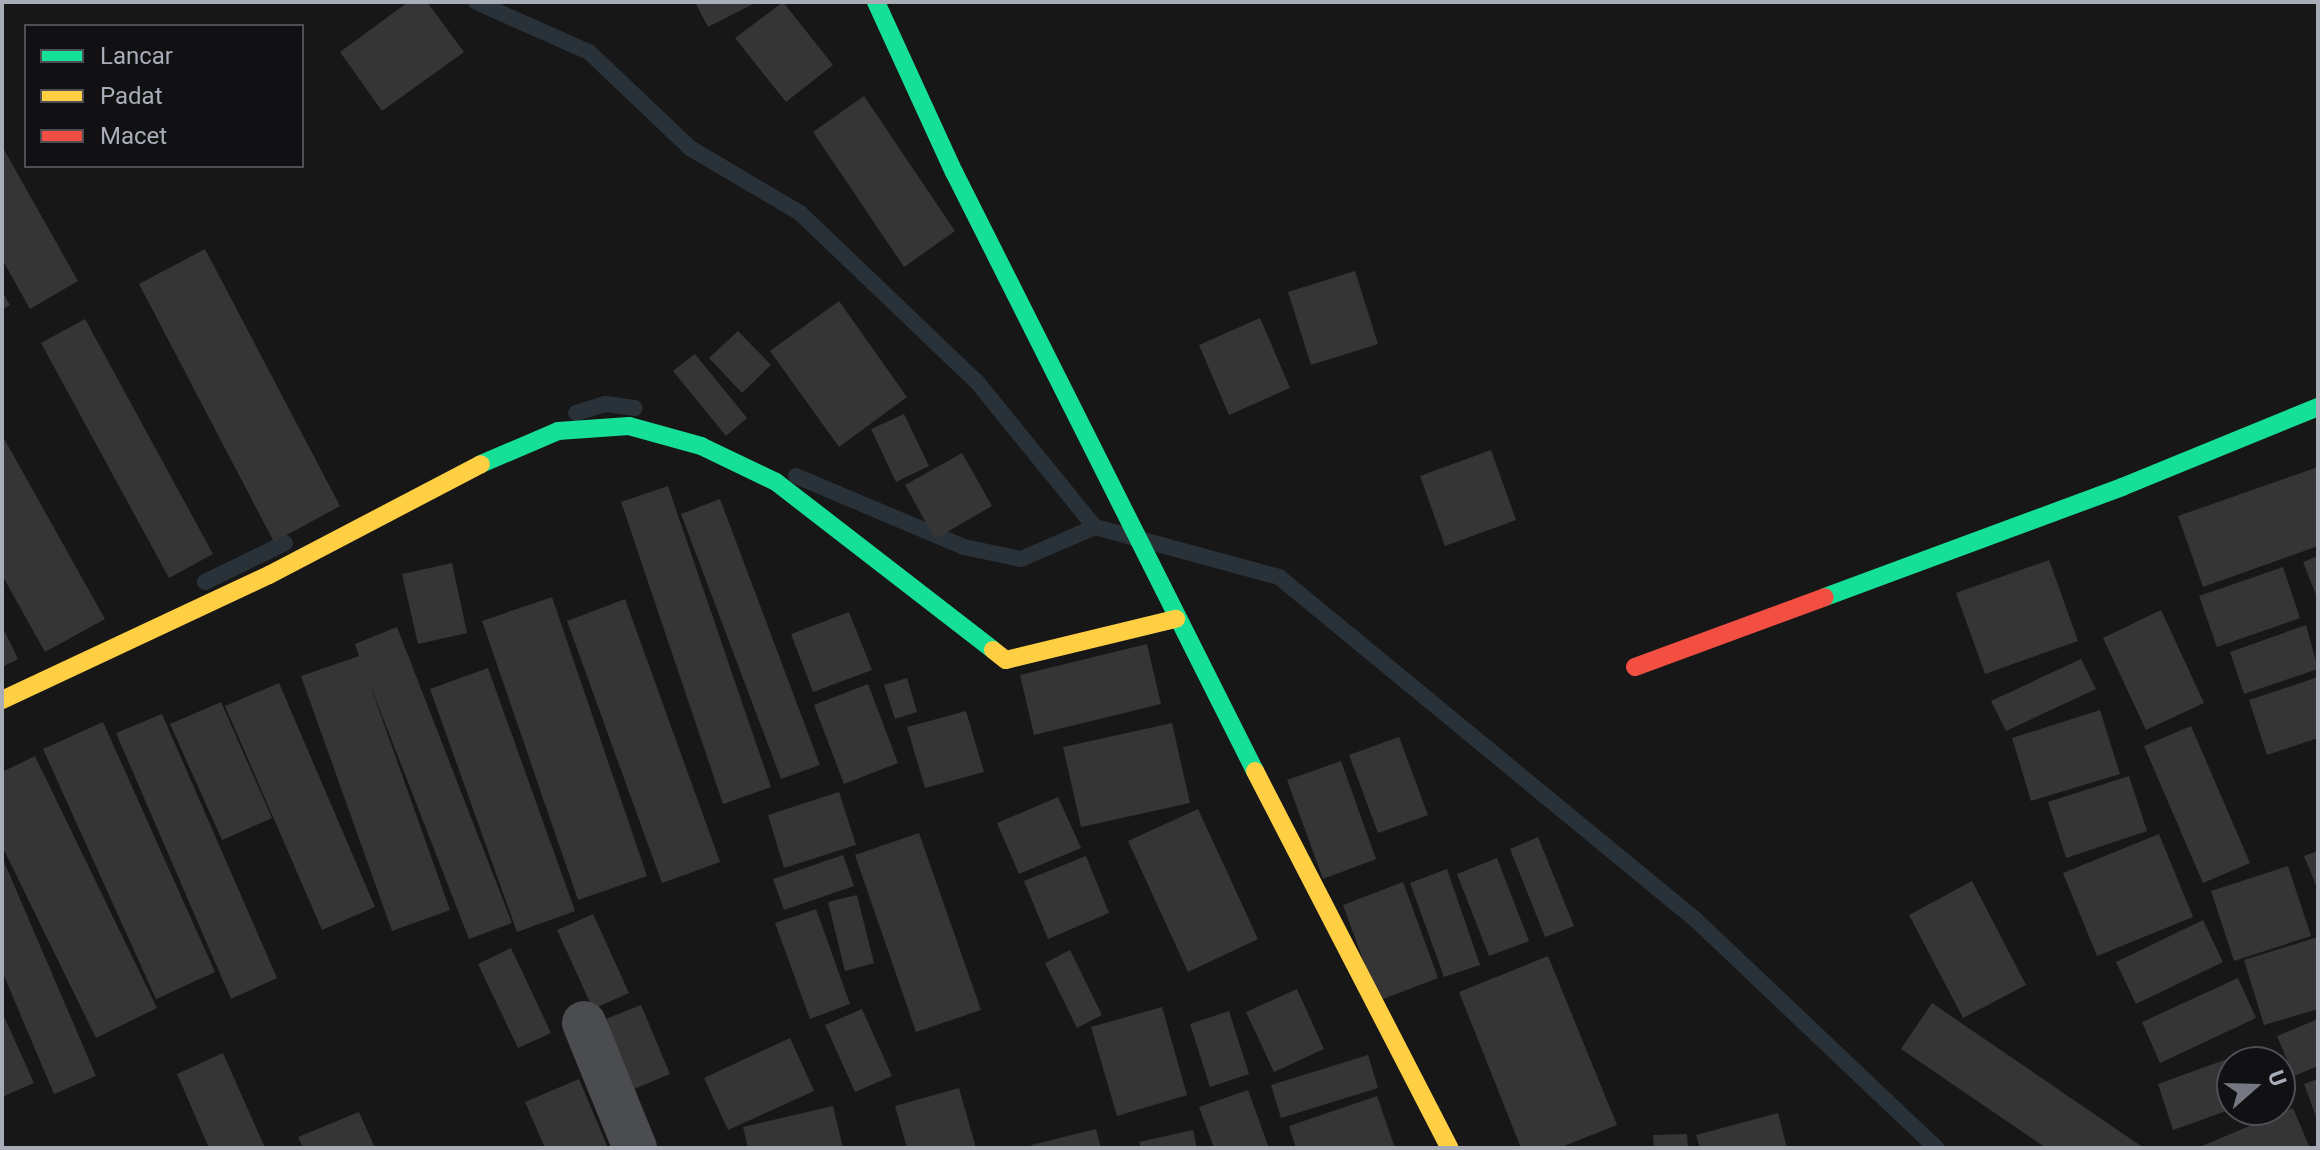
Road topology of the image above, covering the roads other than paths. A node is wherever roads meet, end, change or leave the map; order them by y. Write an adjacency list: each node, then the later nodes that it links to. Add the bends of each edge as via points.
1 (876, 2): 3 (street, via 954,172)
2 (2318, 407): 4 (street, via 2122,487)
3 (1176, 619): 5 (street, via 1006,660 776,482 701,446 629,426 558,431 499,454 269,575); 8 (street)
4 (1635, 667)
5 (2, 700)
6 (584, 1023): 7 (street)
7 (635, 1148)
8 (1450, 1148)

